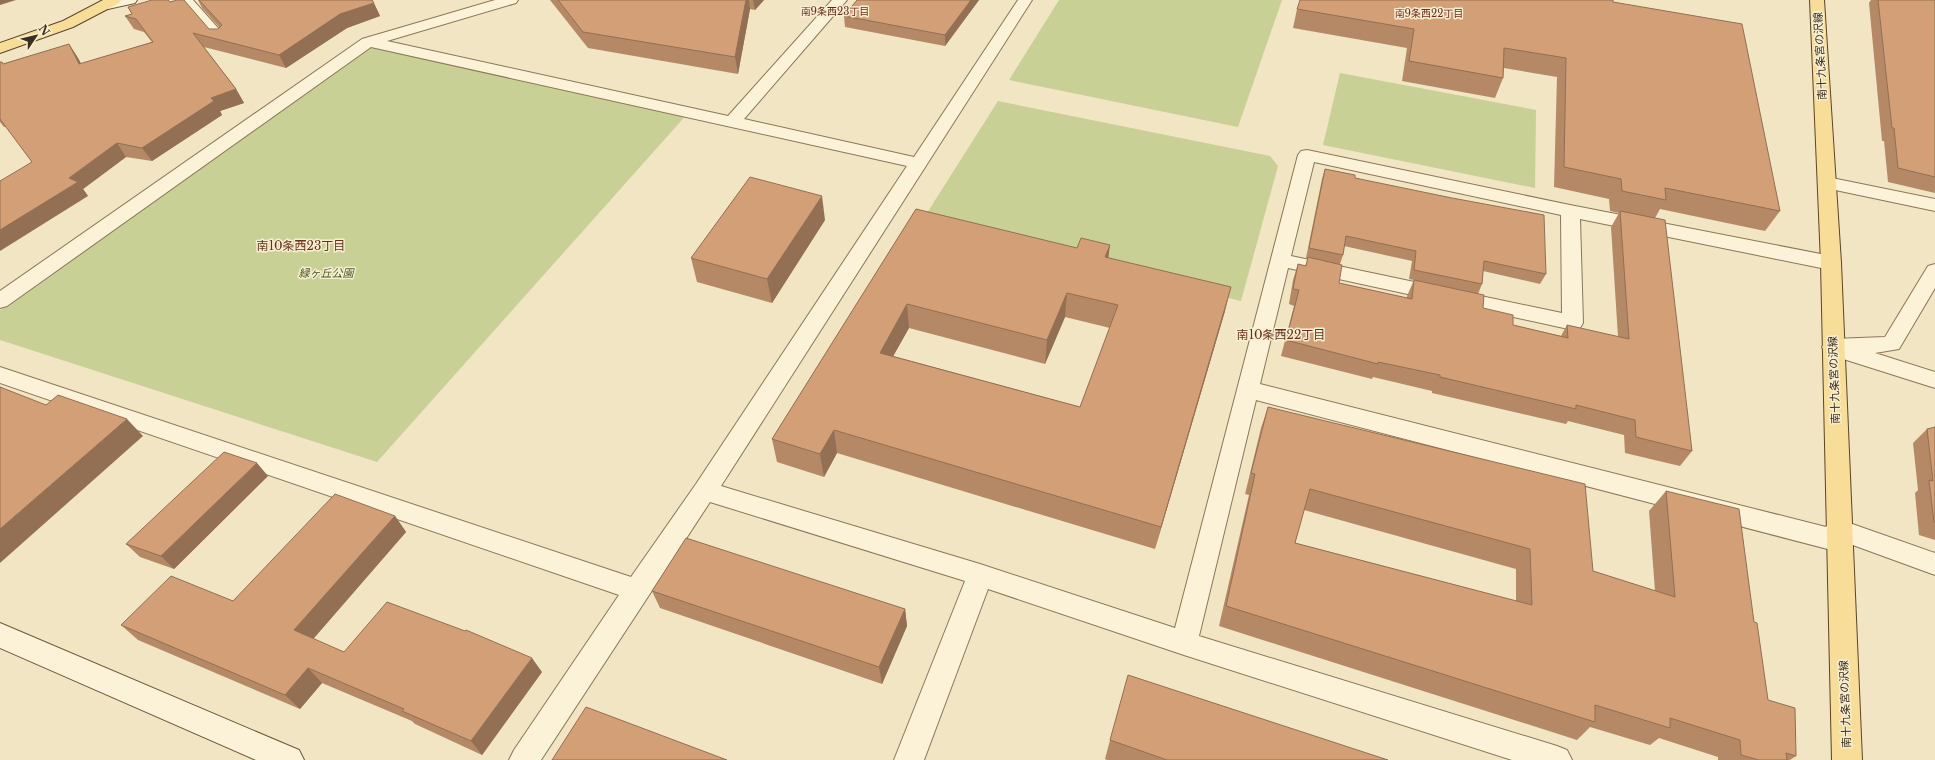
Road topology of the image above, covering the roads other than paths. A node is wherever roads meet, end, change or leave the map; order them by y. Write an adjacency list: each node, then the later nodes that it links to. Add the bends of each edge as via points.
1 (130, 0): 7 (street)
2 (187, 0): 8 (lane)
3 (511, 0): 9 (street)
4 (840, 0): 11 (street)
5 (1025, 0): 12 (street)
6 (1817, 0): 13 (main road, 南十九条宮の沢線)
7 (111, 2): 10 (main road, via 68,24)
8 (222, 40)
9 (368, 42): 11 (street); 19 (street)
10 (0, 48)
11 (732, 122): 12 (street)
12 (918, 163): 24 (street)
13 (1827, 183): 14 (street); 17 (main road, 南十九条宮の沢線)
14 (1935, 205)
15 (1570, 211): 16 (street, via 1307,155); 16 (street, via 1573,323); 17 (street)
16 (1280, 260): 23 (street)
17 (1831, 263): 20 (main road, 南十九条宮の沢線)
18 (1933, 278): 20 (street, via 1891,344)
19 (0, 301)
20 (1833, 347): 22 (street); 25 (main road, 南十九条宮の沢線)
21 (0, 375): 28 (street)
22 (1935, 380)
23 (1247, 390): 25 (street); 30 (street)
24 (705, 491): 27 (street); 28 (street)
25 (1839, 535): 26 (street); 35 (main road, 南十九条宮の沢線)
26 (1935, 564)
27 (980, 575): 30 (street); 33 (street)
28 (637, 590): 32 (street)
29 (0, 635): 31 (street)
30 (1184, 643): 34 (street)
31 (289, 760)
32 (524, 760)
33 (909, 760)
34 (1557, 760)
35 (1847, 760)

